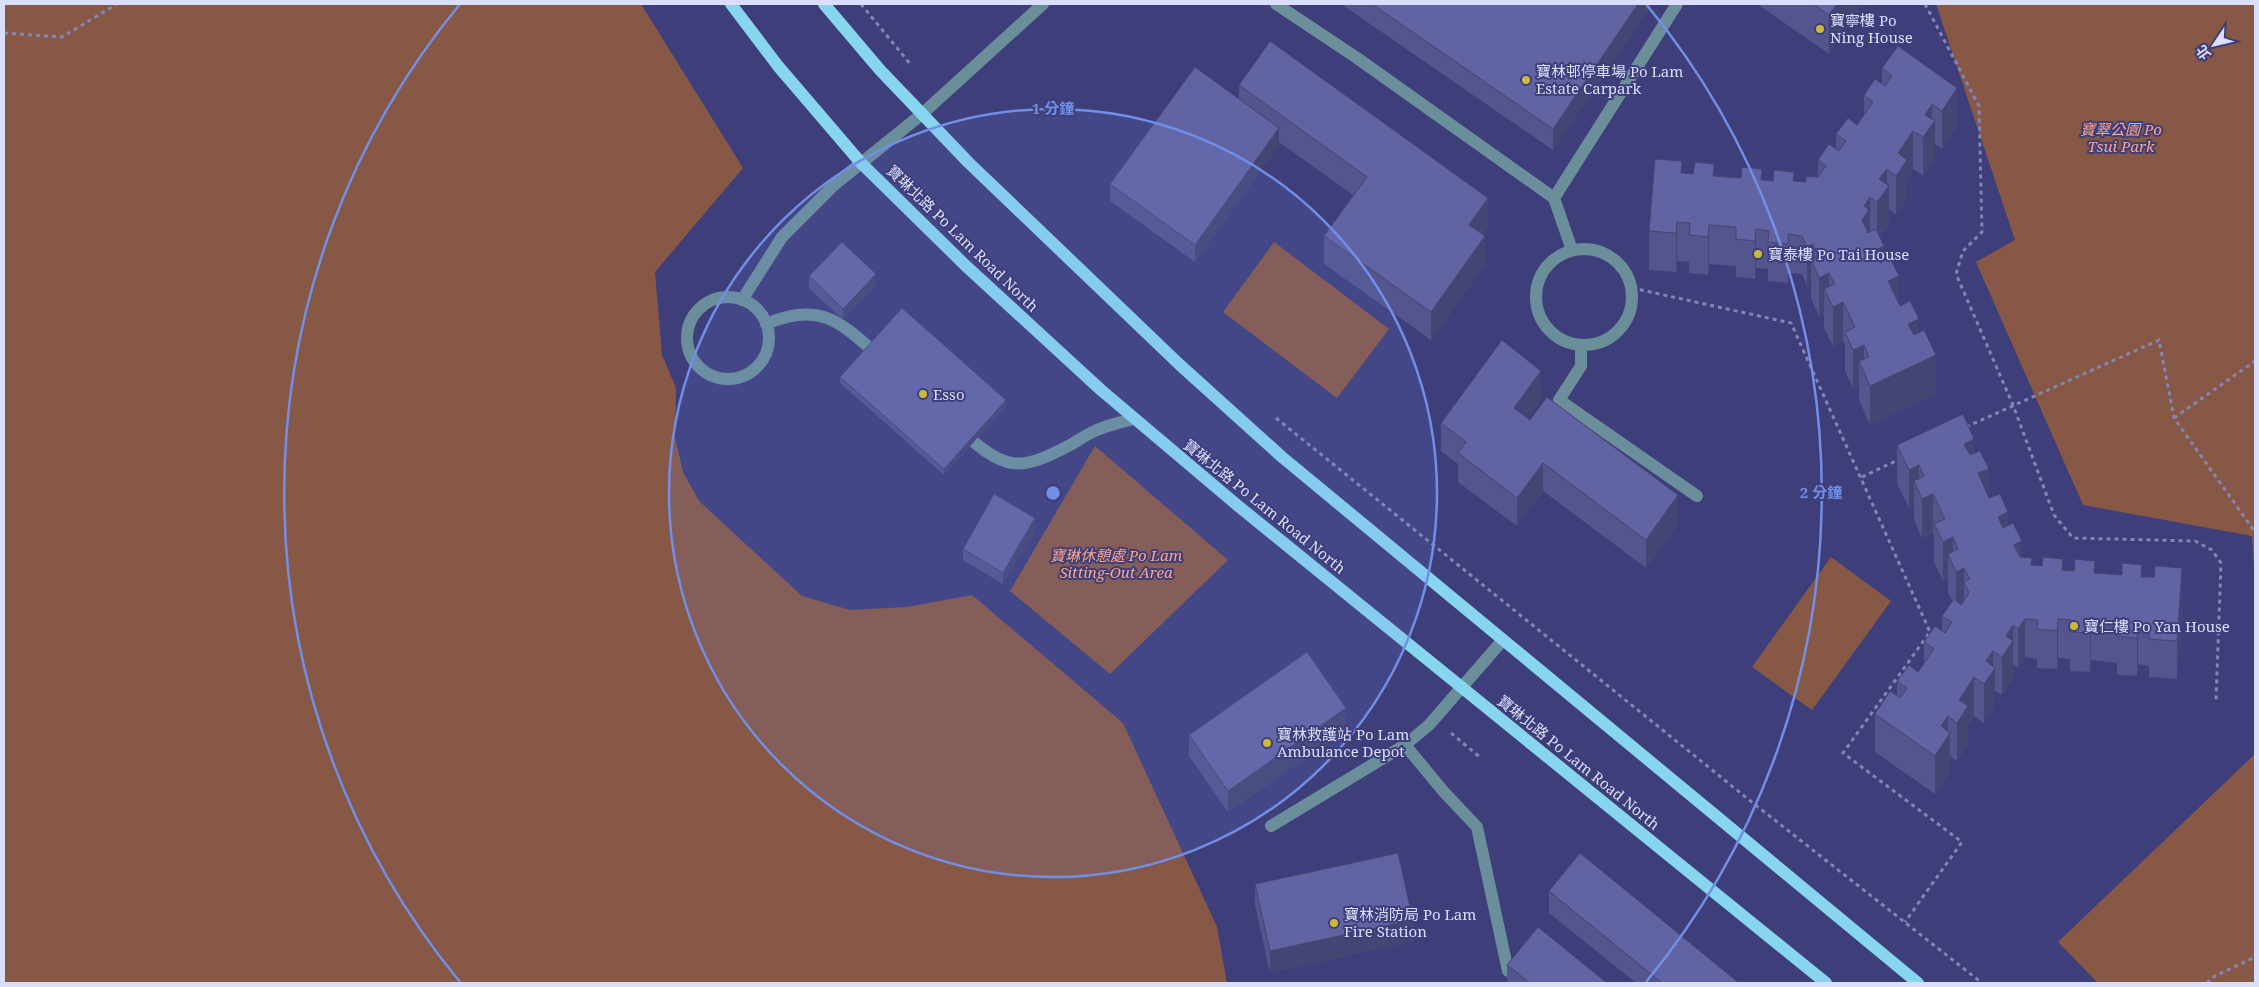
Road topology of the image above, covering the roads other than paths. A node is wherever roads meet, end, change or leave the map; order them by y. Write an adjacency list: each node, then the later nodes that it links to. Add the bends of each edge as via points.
1 (731, 4): 7 (main road, 寶琳北路 Po Lam Road North, via 784,73)
2 (824, 4): 6 (main road)
3 (1276, 4): 8 (street)
4 (1677, 4): 8 (street)
5 (1037, 6): 6 (street)
6 (922, 114): 7 (street); 17 (main road, via 1180,365 1282,457)
7 (861, 163): 10 (street, via 782,237); 14 (main road, 寶琳北路 Po Lam Road North, via 966,266)
8 (1554, 198): 9 (street)
9 (1572, 250): 12 (street, via 1547,266 1535,294 1537,309 1553,334); 12 (street, via 1588,248 1603,252 1621,267 1632,288 1629,317 1621,329 1596,344)
10 (742, 300): 11 (street, via 761,314); 11 (street, via 730,297 716,299 704,304 694,314 687,339 689,352 705,372 728,379 751,371 766,351 769,338)
11 (766, 324): 13 (street, via 800,314 834,320)
12 (1581, 346): 16 (street, via 1581,366 1559,400)
13 (892, 368)
14 (1134, 419): 15 (street, via 1096,430 1043,460 1028,464 994,458); 18 (main road, 寶琳北路 Po Lam Road North)
15 (950, 421)
16 (1697, 496)
17 (1502, 641): 18 (street); 23 (main road)
18 (1463, 687): 19 (street, via 1429,725); 22 (main road, 寶琳北路 Po Lam Road North)
19 (1404, 745): 20 (street); 21 (street, via 1477,826)
20 (1271, 826)
21 (1508, 971)
22 (1826, 983)
23 (1918, 983)

